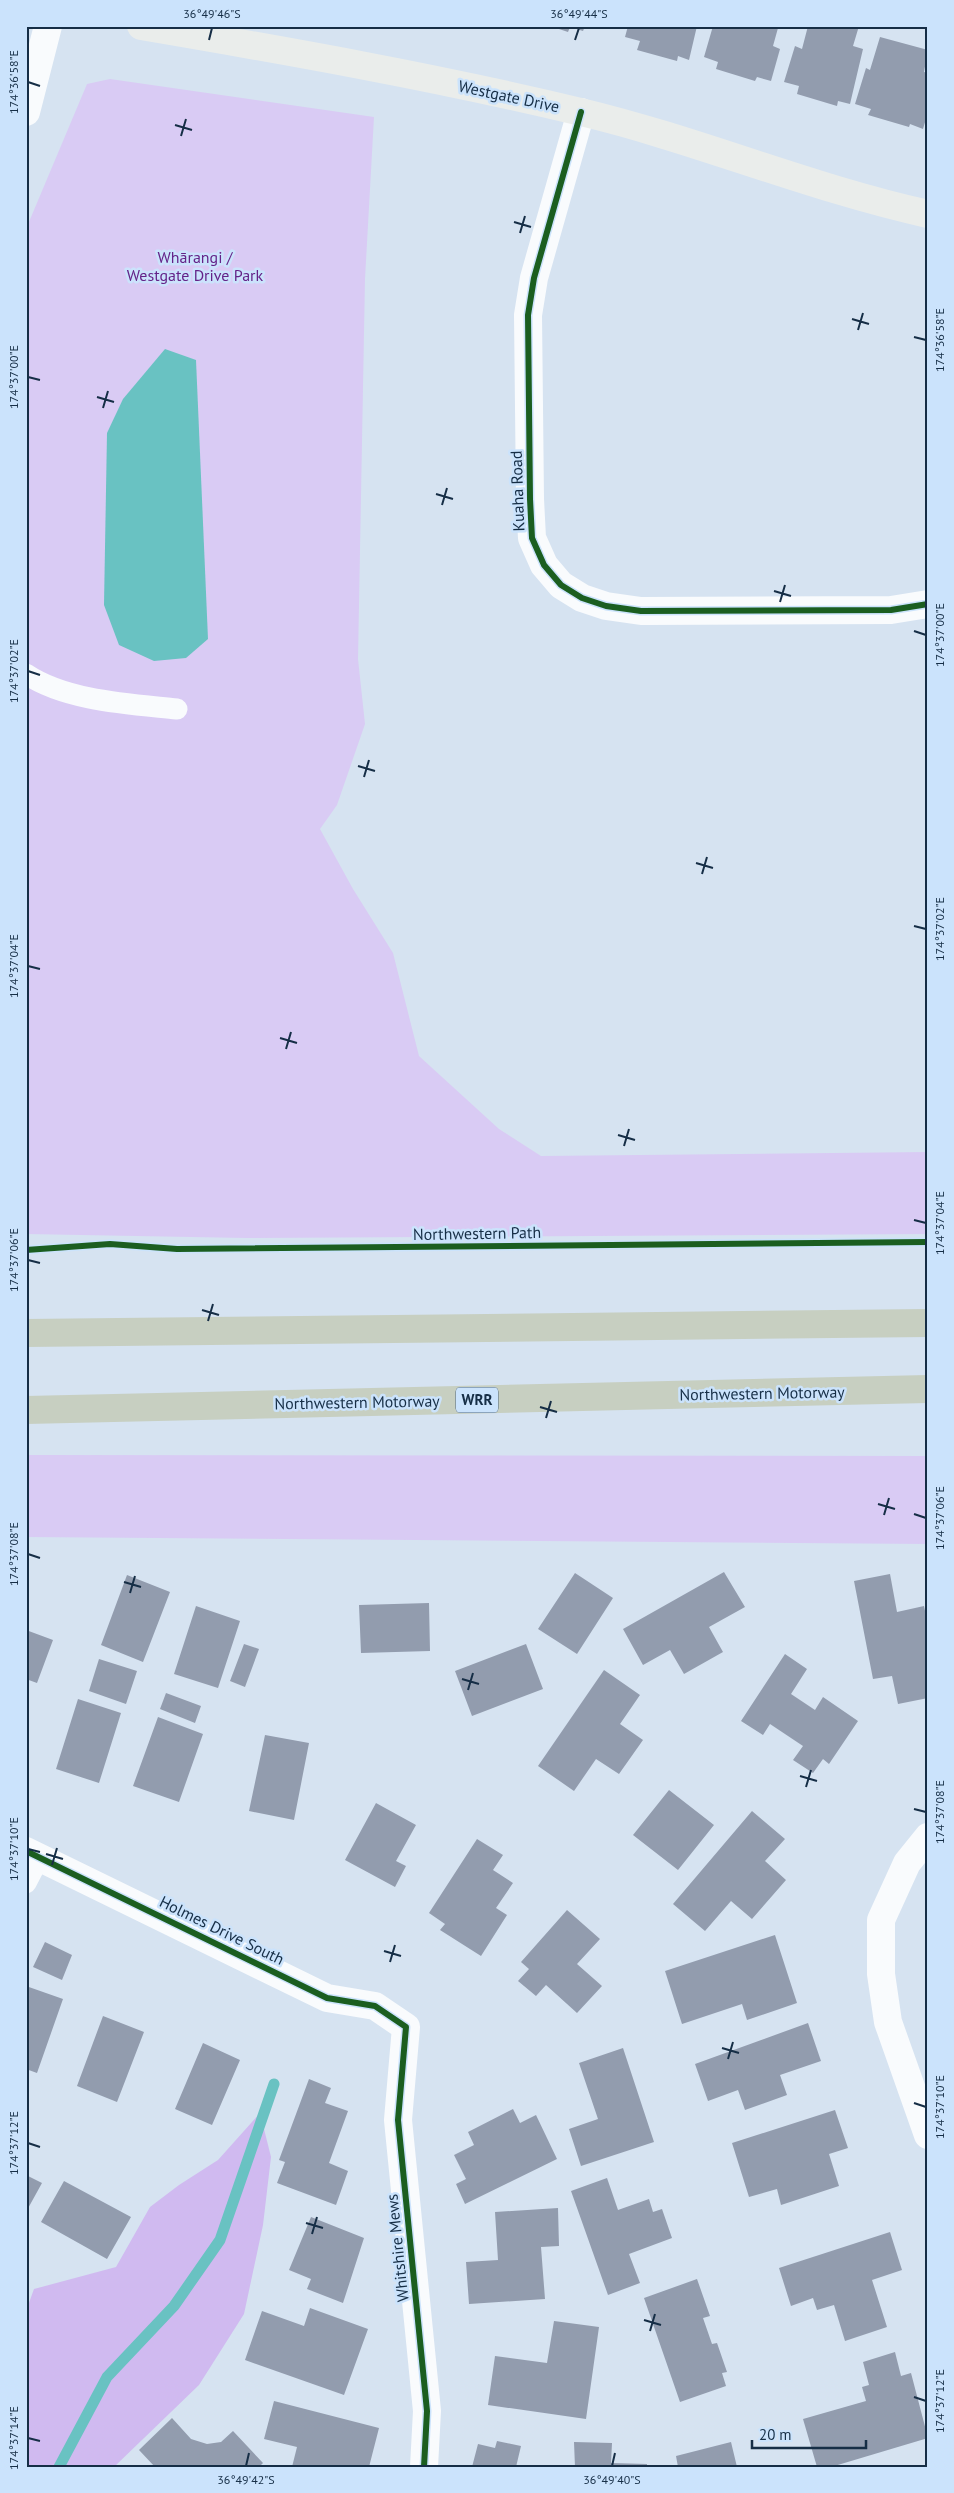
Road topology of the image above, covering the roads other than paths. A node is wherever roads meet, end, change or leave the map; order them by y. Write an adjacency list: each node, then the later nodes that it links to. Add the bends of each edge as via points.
1 (48, 26): 3 (street)
2 (141, 26): 4 (main road, Westgate Drive, via 371,66)
3 (26, 112)
4 (581, 112): 5 (main road, Westgate Drive, via 886,205); 6 (street, Kuaha Road, via 534,278 528,315 532,538 544,565 561,585 582,598 606,606 641,611 891,610)
5 (928, 214)
6 (928, 604)
7 (26, 674): 8 (lane, via 40,683 72,693)
8 (177, 709)
9 (928, 1324): 10 (highway)
10 (26, 1333)
11 (928, 1389): 12 (highway, Northwestern Motorway / WRR)
12 (26, 1410)
13 (928, 1837): 17 (street, via 907,1863 881,1920 881,1974 888,2022)
14 (33, 1854): 15 (lane); 16 (street, Holmes Drive South, via 327,1998 375,2006)
15 (26, 1882)
16 (406, 2027): 18 (street, Whitshire Mews, via 398,2120 428,2412)
17 (928, 2135)
18 (424, 2467)

